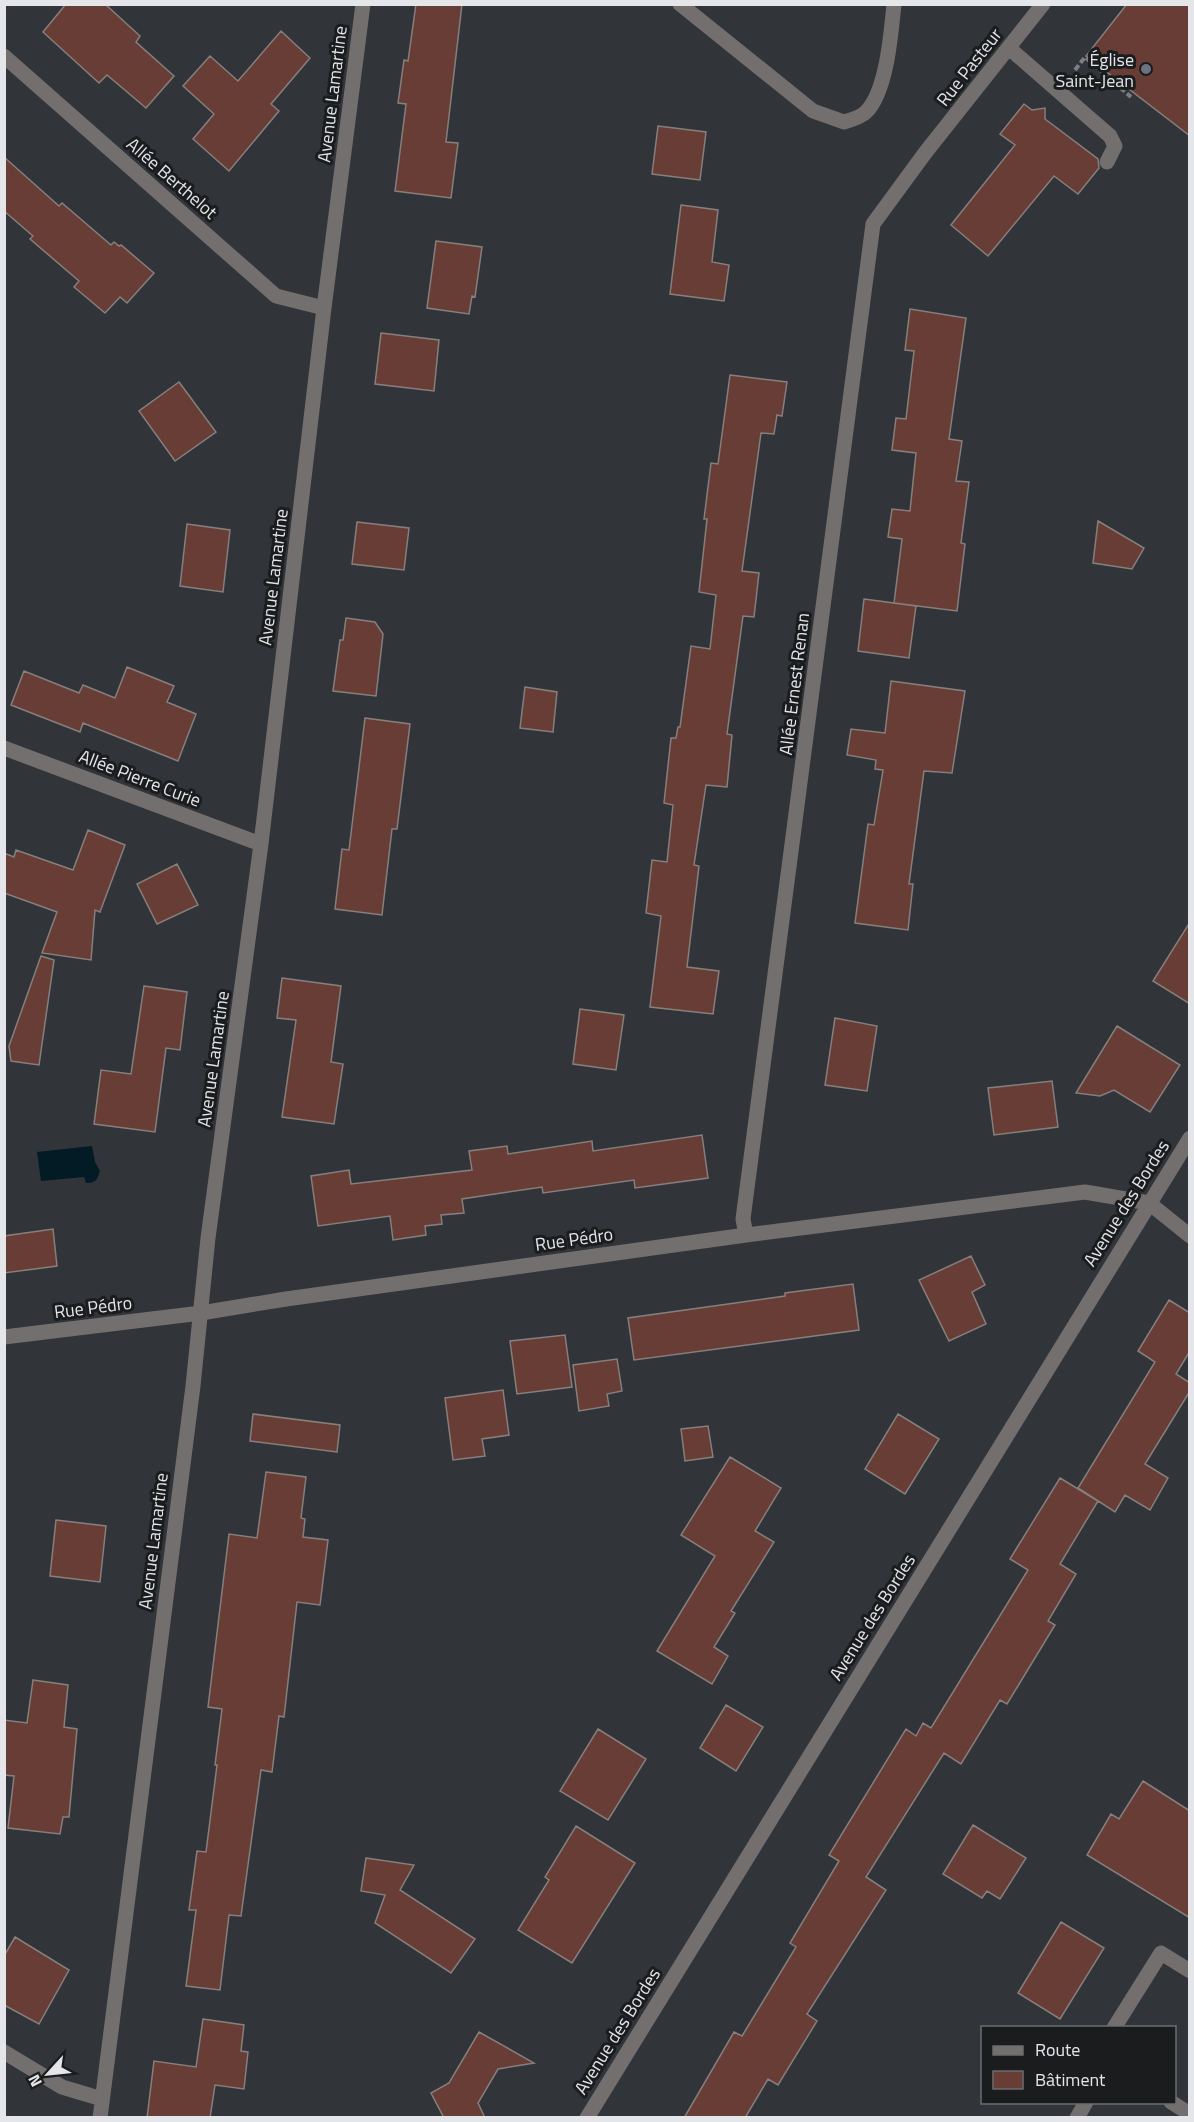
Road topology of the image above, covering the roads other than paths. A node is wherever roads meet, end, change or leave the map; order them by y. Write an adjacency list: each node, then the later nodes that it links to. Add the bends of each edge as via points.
1 (363, 4): 9 (street, Avenue Lamartine)
2 (680, 4): 3 (street, via 813,111 844,122 865,113 877,93 890,52)
3 (894, 4)
4 (1043, 4): 5 (street, Rue Pasteur)
5 (1009, 48): 7 (street, Rue Pasteur); 8 (street, via 1110,135 1115,146)
6 (4, 56): 9 (street, Allée Berthelot, via 276,296)
7 (925, 153): 14 (street, Allée Ernest Renan, via 873,224 743,1219)
8 (1107, 162)
9 (324, 308): 11 (street, Avenue Lamartine)
10 (4, 748): 11 (street, Allée Pierre Curie)
11 (261, 844): 16 (street, Avenue Lamartine)
12 (1190, 1138): 13 (street, Avenue des Bordes)
13 (1149, 1203): 14 (street, Rue Pédro, via 1085,1192); 15 (street); 26 (street, Avenue des Bordes)
14 (746, 1235): 16 (street, Rue Pédro)
15 (1190, 1236)
16 (201, 1313): 17 (street, Rue Pédro); 21 (street, Avenue Lamartine)
17 (4, 1337)
18 (1190, 1971): 19 (street, via 1161,1953)
19 (1115, 2026)
20 (4, 2052): 21 (street, via 62,2087)
21 (102, 2099): 25 (street, Avenue Lamartine)
22 (1085, 2104): 27 (street)
23 (1173, 2104): 24 (street)
24 (1190, 2114)
25 (100, 2118)
26 (587, 2118)
27 (1077, 2118)

